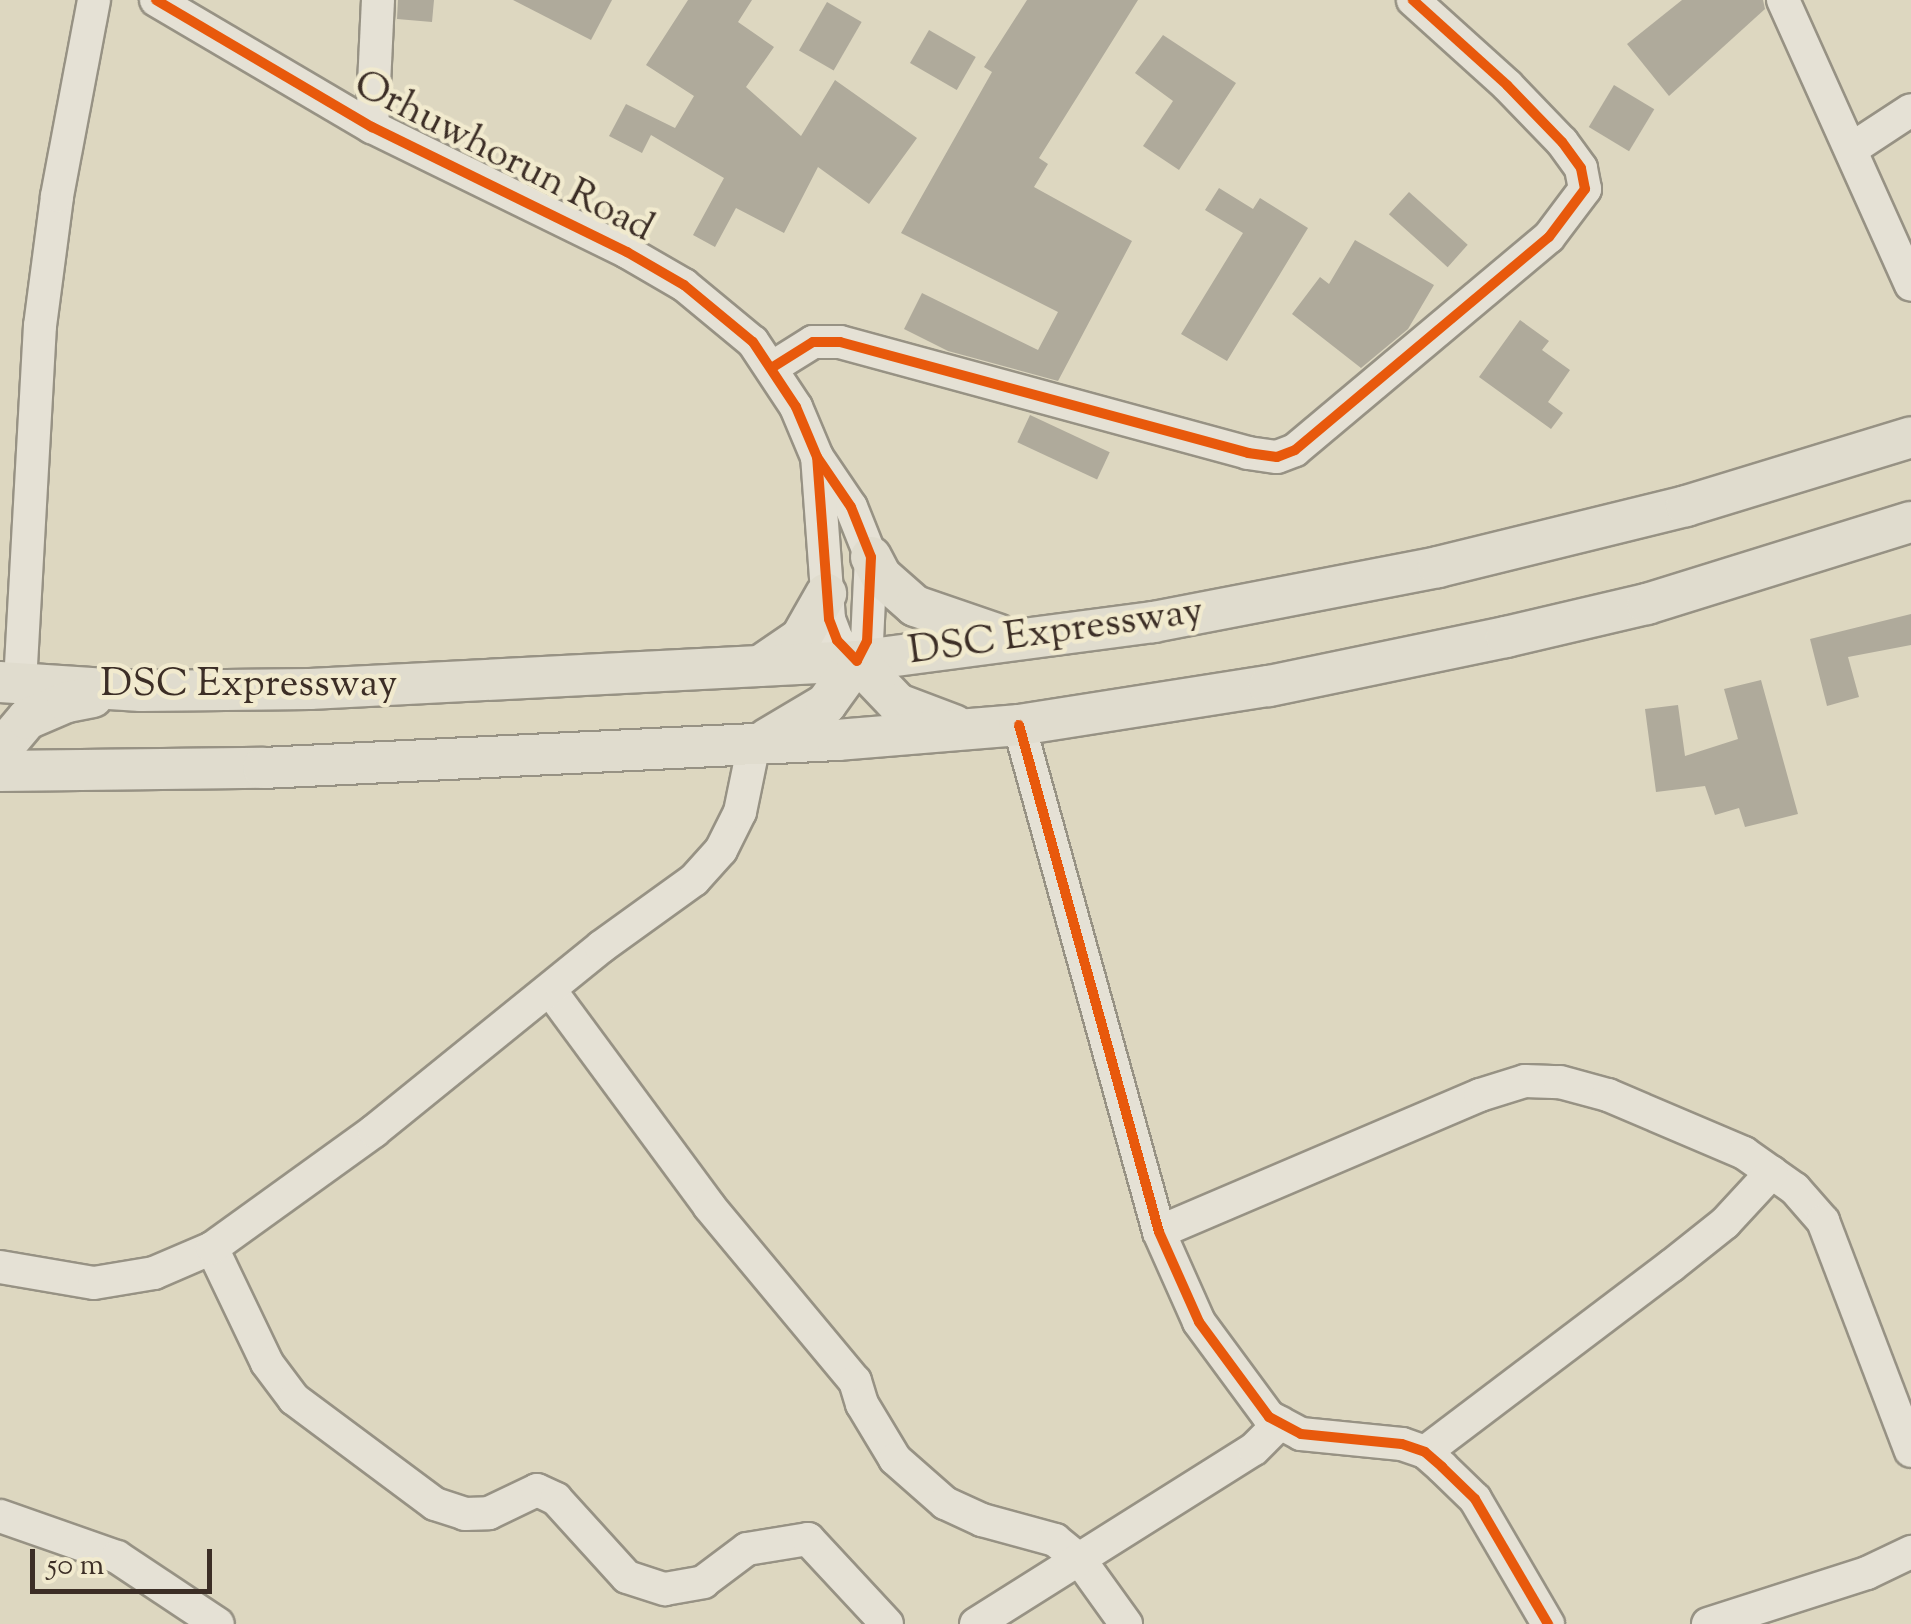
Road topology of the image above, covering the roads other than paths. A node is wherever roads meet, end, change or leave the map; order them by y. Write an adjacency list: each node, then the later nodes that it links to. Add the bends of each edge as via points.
1 (94, 0): 19 (street, via 40,326)
2 (156, 0): 7 (street, Orhuwhorun Road)
3 (378, 0): 7 (street)
4 (1413, 0): 10 (street, via 1562,142 1581,168 1585,190 1550,237 1295,450 1277,457 1248,453 840,342 813,342)
5 (1783, 0): 8 (street)
6 (1911, 110): 8 (street)
7 (372, 127): 10 (street, Orhuwhorun Road, via 684,285 725,315)
8 (1852, 148): 9 (street)
9 (1911, 285)
10 (773, 367): 12 (street, Orhuwhorun Road)
11 (1911, 438): 16 (main road, DSC Expressway, via 1686,506 1438,566 1154,622)
12 (818, 457): 14 (street, Orhuwhorun Road, via 851,507); 15 (street)
13 (1911, 522): 21 (main road, DSC Expressway, via 1665,598 1489,641 1269,686)
14 (871, 557): 16 (main road, via 888,584 915,606); 17 (street, via 868,641)
15 (826, 594): 17 (street, via 837,640); 18 (main road, via 801,638)
16 (1016, 638): 17 (main road, DSC Expressway)
17 (857, 661): 18 (main road, DSC Expressway); 22 (main road, via 898,704); 23 (main road, via 826,704)
18 (754, 669): 20 (main road, DSC Expressway)
19 (10, 682): 20 (main road, DSC Expressway)
20 (141, 691): 24 (main road, via 43,710 12,732)
21 (1019, 725): 22 (main road, DSC Expressway); 28 (street)
22 (975, 730): 23 (main road, DSC Expressway)
23 (754, 744): 25 (main road, DSC Expressway, via 246,768); 26 (street, via 740,812 721,850 694,880)
24 (0, 751)
25 (0, 771)
26 (550, 990): 29 (street, via 374,1131); 36 (street, via 709,1206 855,1381 896,1459 944,1503 1055,1540)
27 (1772, 1172): 28 (street, via 1699,1131 1608,1095 1525,1081); 32 (street, via 1823,1221); 33 (street, via 1672,1266)
28 (1159, 1232): 31 (street, via 1200,1322 1238,1380)
29 (212, 1248): 30 (street, via 154,1273 94,1283); 38 (street, via 267,1362 294,1399 435,1504 489,1513 537,1490 556,1499 627,1577 665,1589 704,1582 747,1548 808,1539)
30 (0, 1267)
31 (1280, 1423): 33 (street, via 1301,1434); 36 (street, via 1254,1449)
32 (1911, 1451)
33 (1424, 1452): 41 (street, via 1475,1499)
34 (0, 1516): 37 (street, via 117,1557)
35 (1911, 1552): 42 (street, via 1868,1574)
36 (1080, 1560): 39 (street); 40 (street)
37 (218, 1624)
38 (886, 1624)
39 (976, 1624)
40 (1126, 1624)
41 (1548, 1624)
42 (1708, 1624)

